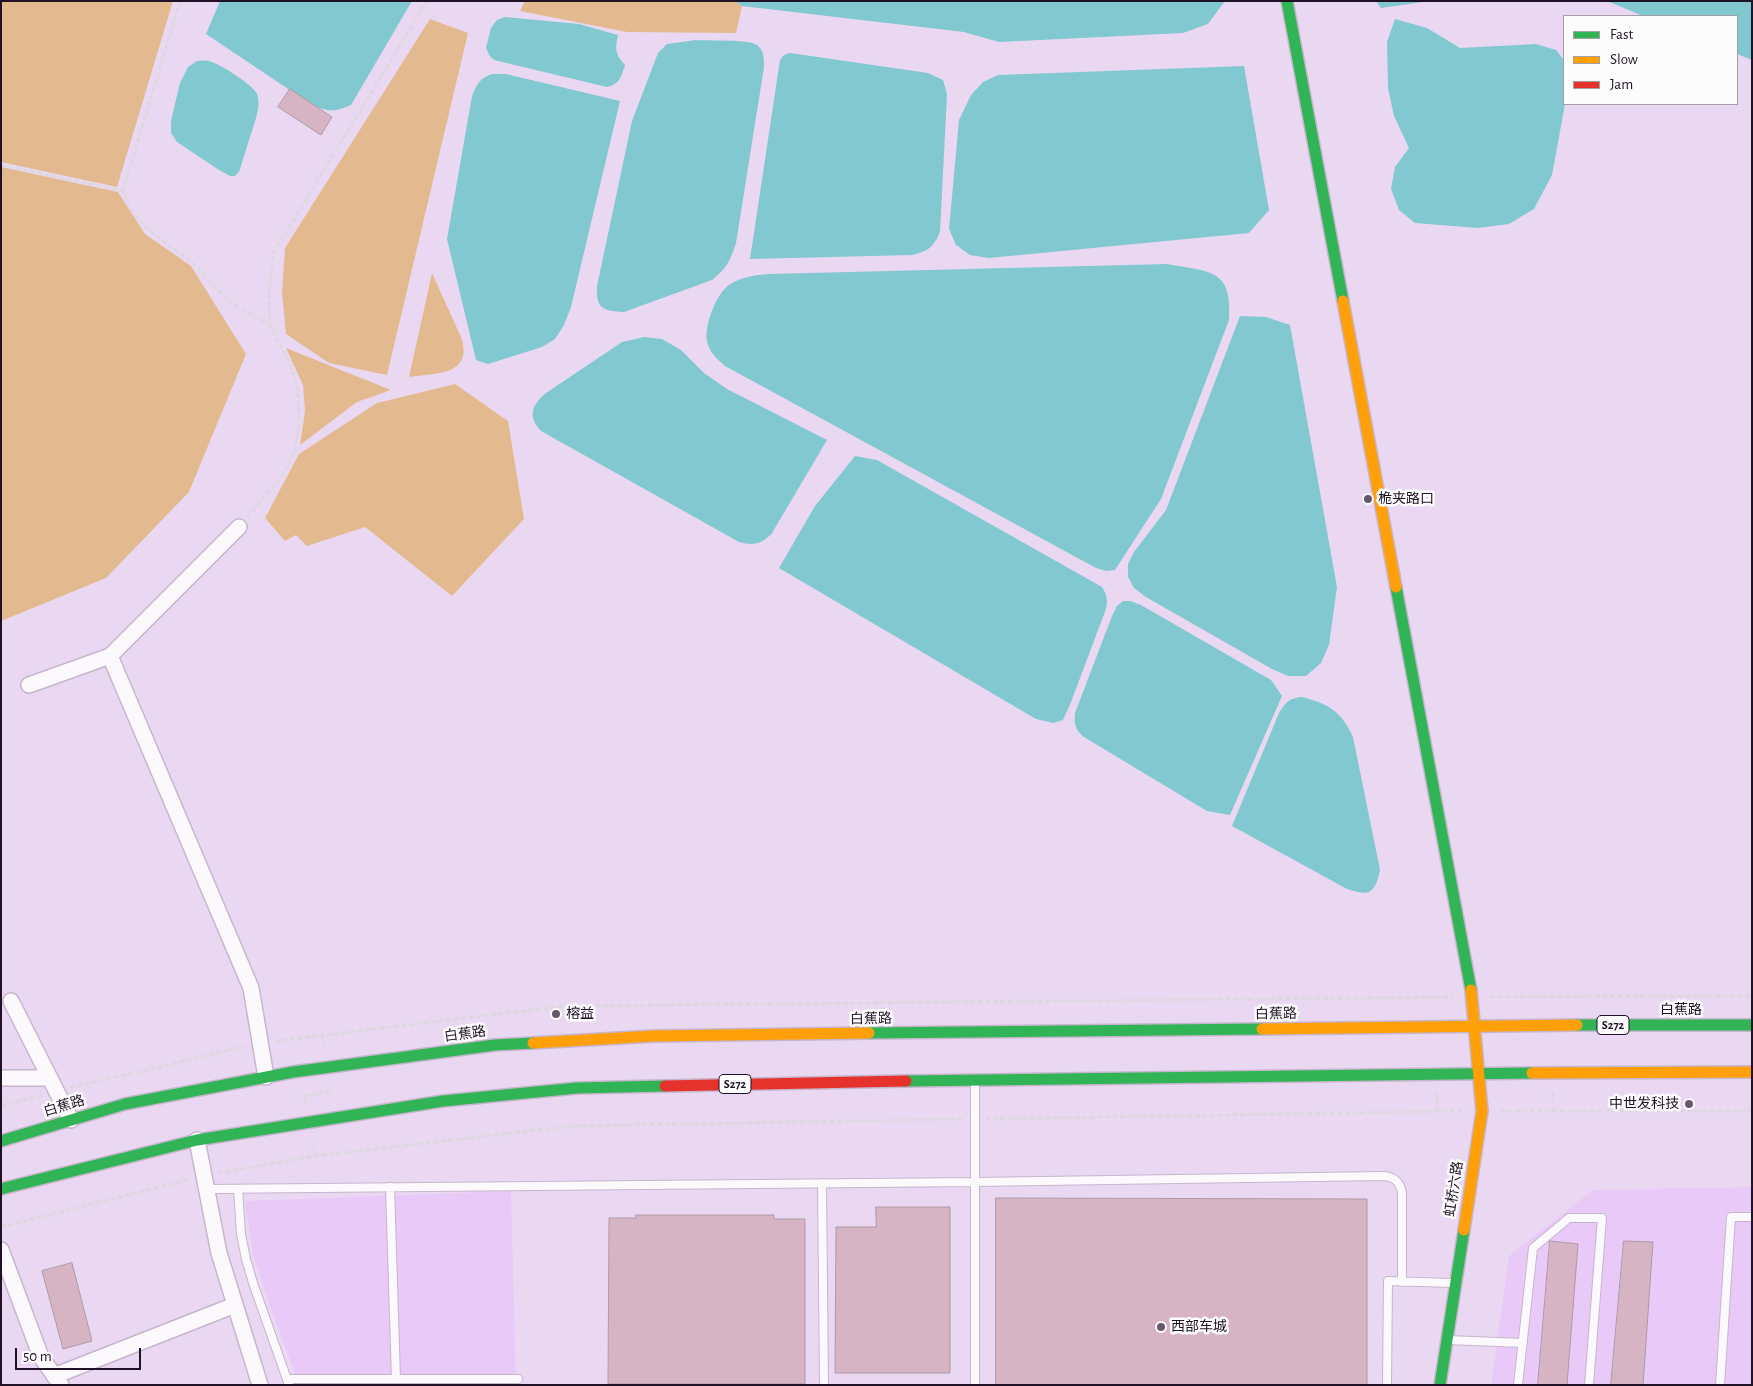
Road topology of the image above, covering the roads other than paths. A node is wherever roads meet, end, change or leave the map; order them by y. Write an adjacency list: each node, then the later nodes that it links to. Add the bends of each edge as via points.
1 (1286, 1): 7 (main road, 虹桥六路)
2 (239, 527): 3 (street)
3 (110, 656): 4 (street); 10 (street, via 251,988)
4 (29, 685)
5 (11, 1001): 12 (street)
6 (1752, 1025): 7 (main road, 白蕉路 / S272)
7 (1475, 1026): 9 (main road, 虹桥六路); 10 (main road, 白蕉路 / S272, via 654,1036 495,1045)
8 (1752, 1072): 9 (main road, S272)
9 (1478, 1073): 13 (main road, S272); 26 (main road, 虹桥六路, via 1482,1111)
10 (266, 1077): 14 (main road, 白蕉路 / S272, via 125,1104)
11 (1, 1078): 12 (street)
12 (50, 1078): 14 (street)
13 (976, 1079): 15 (main road, S272, via 577,1088 443,1101); 18 (lane)
14 (71, 1120): 16 (main road, 白蕉路 / S272)
15 (197, 1140): 17 (street); 21 (main road, S272)
16 (1, 1141)
17 (205, 1182): 22 (lane); 27 (street, via 219,1253)
18 (974, 1182): 19 (lane); 25 (lane, via 1390,1177 1400,1185 1402,1192); 36 (lane)
19 (822, 1183): 20 (lane); 35 (lane)
20 (390, 1187): 22 (lane); 30 (lane)
21 (1, 1189)
22 (238, 1189): 33 (lane, via 246,1259)
23 (1752, 1217): 41 (lane, via 1731,1217)
24 (1, 1250): 32 (street, via 41,1357)
25 (1402, 1282): 26 (lane); 37 (lane, via 1388,1281)
26 (1454, 1283): 28 (main road, 虹桥六路)
27 (235, 1304): 32 (street); 34 (street)
28 (1446, 1340): 29 (lane); 38 (main road, 虹桥六路)
29 (1523, 1343): 39 (lane); 40 (lane, via 1533,1248 1569,1218 1602,1218)
30 (396, 1379): 31 (lane); 33 (lane)
31 (518, 1379)
32 (58, 1380)
33 (288, 1382)
34 (260, 1385)
35 (824, 1385)
36 (974, 1385)
37 (1387, 1385)
38 (1440, 1385)
39 (1518, 1385)
40 (1588, 1385)
41 (1720, 1385)

